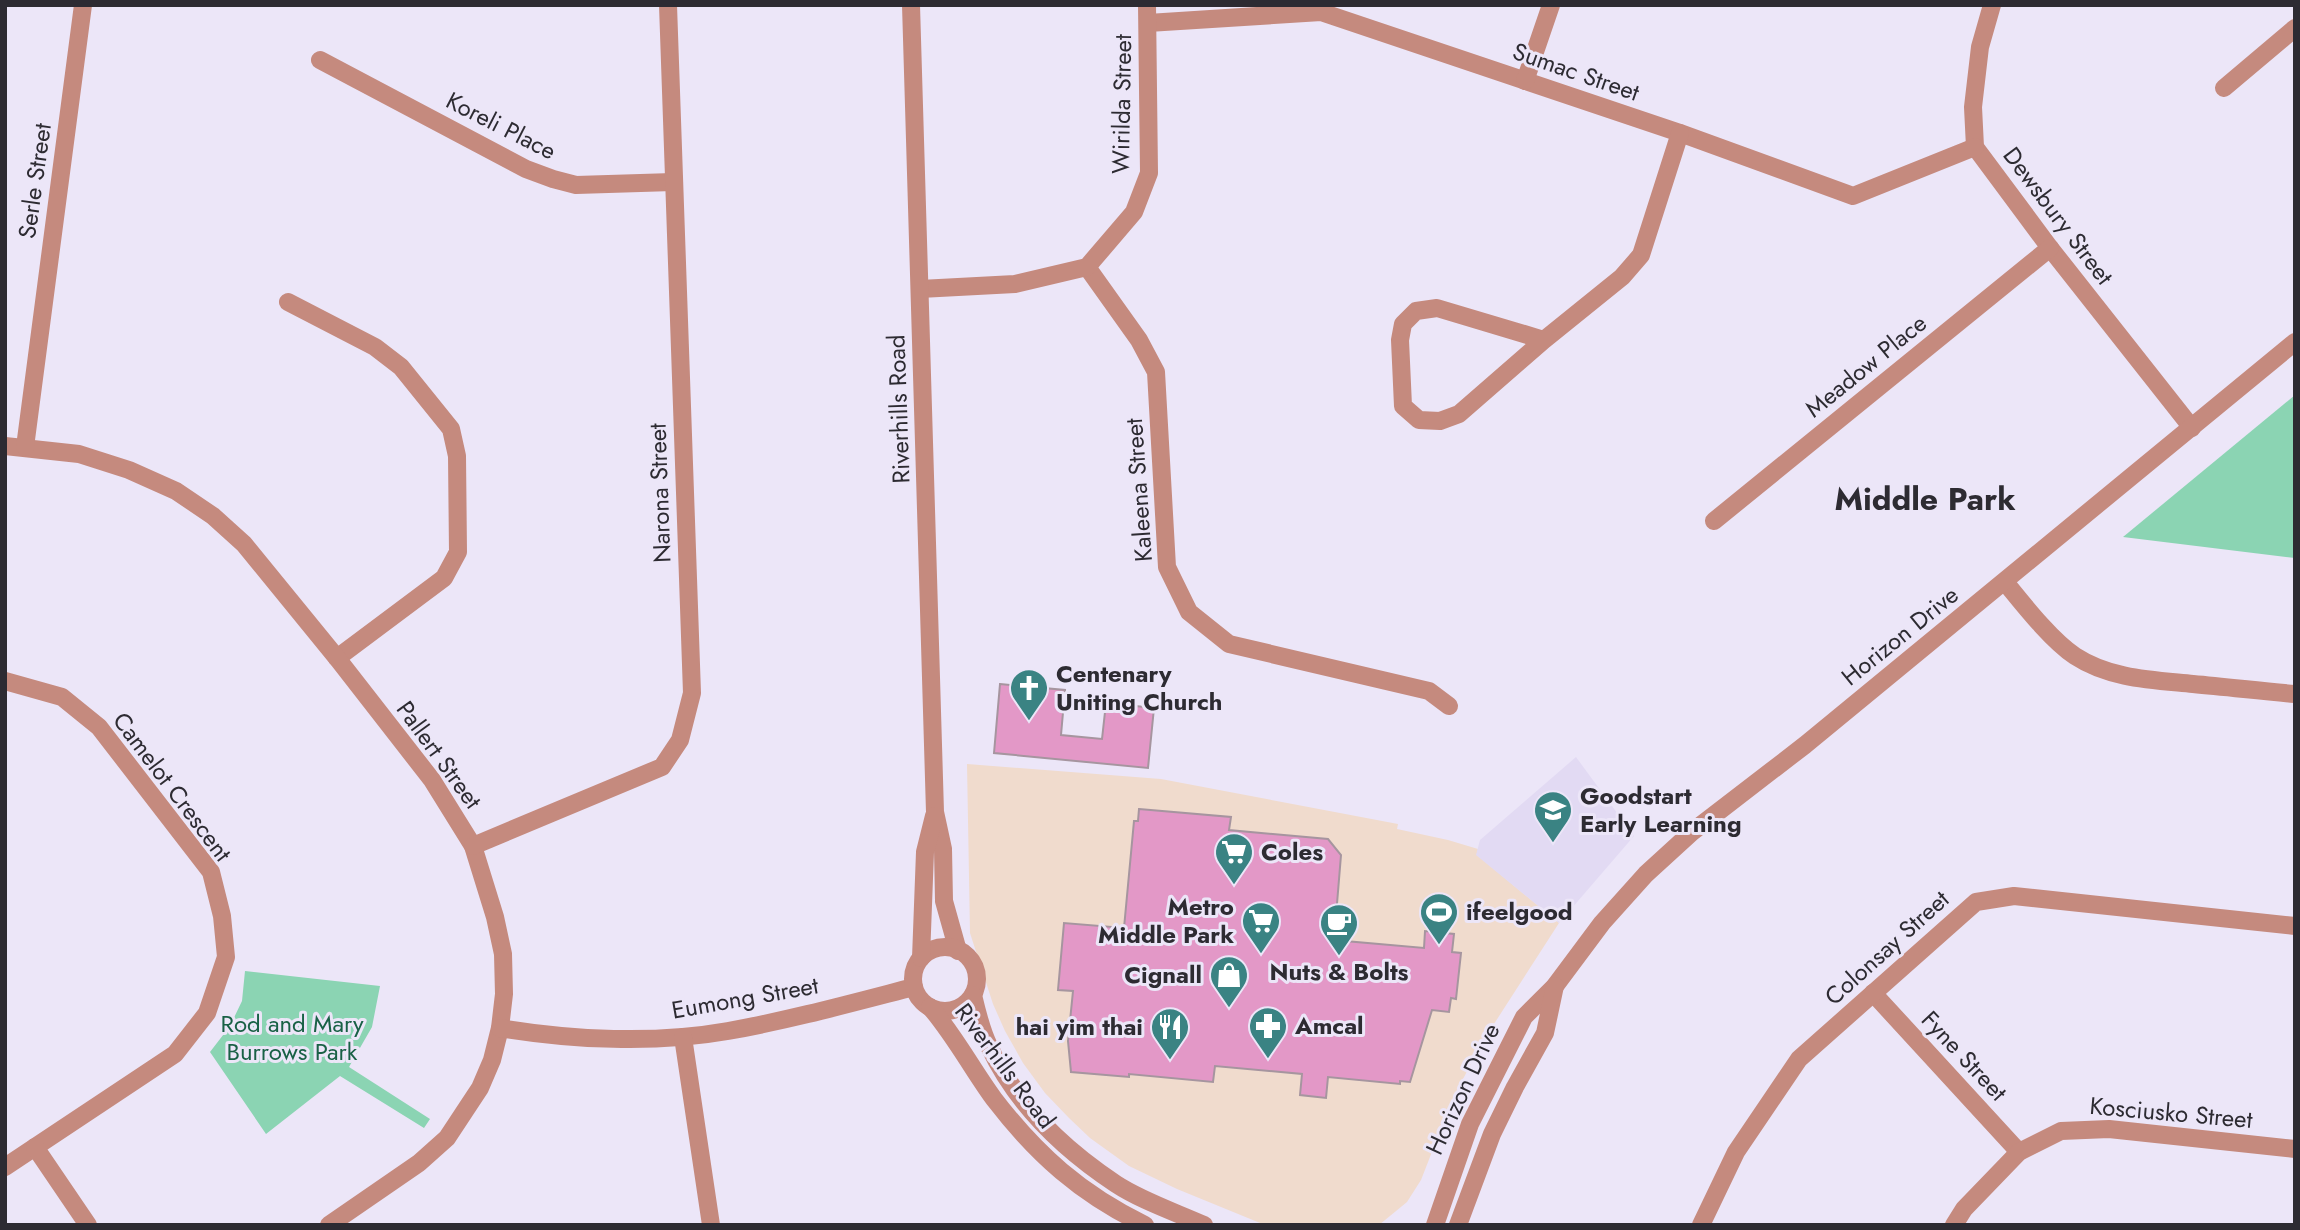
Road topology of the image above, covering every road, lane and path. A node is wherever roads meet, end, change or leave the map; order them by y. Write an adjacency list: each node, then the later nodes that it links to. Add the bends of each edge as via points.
1 (83, 5): 23 (street, Serle Street)
2 (668, 5): 14 (street, Narona Street)
3 (911, 5): 17 (street, Riverhills Road)
4 (1551, 5): 10 (street)
5 (1992, 5): 13 (street, Dewsbury Street, via 1980,47 1973,107)
6 (1322, 9): 7 (street, Sumac Street); 10 (street, Sumac Street)
7 (1147, 14): 16 (street, Wirilda Street, via 1149,173 1134,212)
8 (2295, 28): 11 (street)
9 (320, 60): 14 (street, Koreli Place, via 553,179 576,185)
10 (1525, 81): 12 (street, Sumac Street)
11 (2224, 88)
12 (1680, 134): 13 (street, Sumac Street, via 1853,196); 19 (street, via 1641,255 1622,277)
13 (1975, 147): 15 (street, Dewsbury Street)
14 (673, 181): 31 (street, Narona Street, via 692,693 680,740 662,767)
15 (2050, 248): 21 (street, Dewsbury Street); 24 (street, Meadow Place)
16 (1087, 267): 17 (street, via 1016,284); 29 (street, Kaleena Street, via 1156,372 1167,567 1189,612 1229,644 1429,691)
17 (920, 289): 30 (street, Riverhills Road)
18 (288, 302): 26 (street, via 375,347 401,367 451,429 457,456 458,552 444,578)
19 (1544, 340): 19 (street, via 1459,414 1440,421 1419,420 1404,406 1400,340 1403,324 1416,311 1437,308)
20 (2295, 342): 21 (street, Horizon Drive)
21 (2192, 428): 25 (street, Horizon Drive)
22 (5, 446): 23 (street, Pallert Street)
23 (25, 447): 26 (street, Pallert Street, via 79,454 129,470 213,516 244,544)
24 (1714, 521)
25 (2005, 582): 28 (street, via 2073,654 2092,665 2131,677); 35 (street, Horizon Drive, via 1692,832 1602,923)
26 (337, 658): 31 (street, Pallert Street, via 432,780)
27 (5, 681): 42 (street, Camelot Crescent, via 62,697 99,727 211,872 226,957 207,1013 175,1054)
28 (2295, 694)
29 (1449, 706)
30 (935, 812): 33 (street, Riverhills Road, via 943,849 944,901); 34 (street, Riverhills Road, via 925,852)
31 (473, 846): 40 (street, Pallert Street, via 503,954)
32 (2295, 926): 37 (street, Colonsay Street, via 2014,896 1976,902)
33 (958, 951): 34 (street, via 938,948); 38 (street, via 973,964)
34 (921, 958): 36 (street)
35 (1555, 986): 46 (street, Horizon Drive, via 1524,1017 1489,1084); 52 (street, Horizon Drive, via 1545,1033 1492,1134)
36 (914, 987): 39 (street, via 918,998); 41 (street, Eumong Street)
37 (1873, 993): 44 (street, Fyne Street); 53 (street, Colonsay Street, via 1799,1059 1736,1152)
38 (973, 995): 39 (street, via 956,1009 944,1012); 51 (street, Riverhills Road, via 988,1045 1032,1112 1071,1150 1118,1185)
39 (930, 1007): 50 (street, Riverhills Road, via 993,1098 1050,1162 1080,1188)
40 (500, 1028): 41 (street, Eumong Street, via 568,1037); 48 (street, Pallert Street, via 480,1088 447,1138 419,1163)
41 (683, 1037): 49 (street)
42 (35, 1147): 45 (street, Camelot Crescent); 47 (street)
43 (2295, 1149): 44 (street, Kosciusko Street, via 2109,1129 2061,1131)
44 (2019, 1152): 54 (street, Kosciusko Street)
45 (5, 1167)
46 (1432, 1223)
47 (88, 1225)
48 (329, 1225)
49 (711, 1225)
50 (1144, 1225)
51 (1204, 1225)
52 (1458, 1225)
53 (1701, 1225)
54 (1954, 1225)

